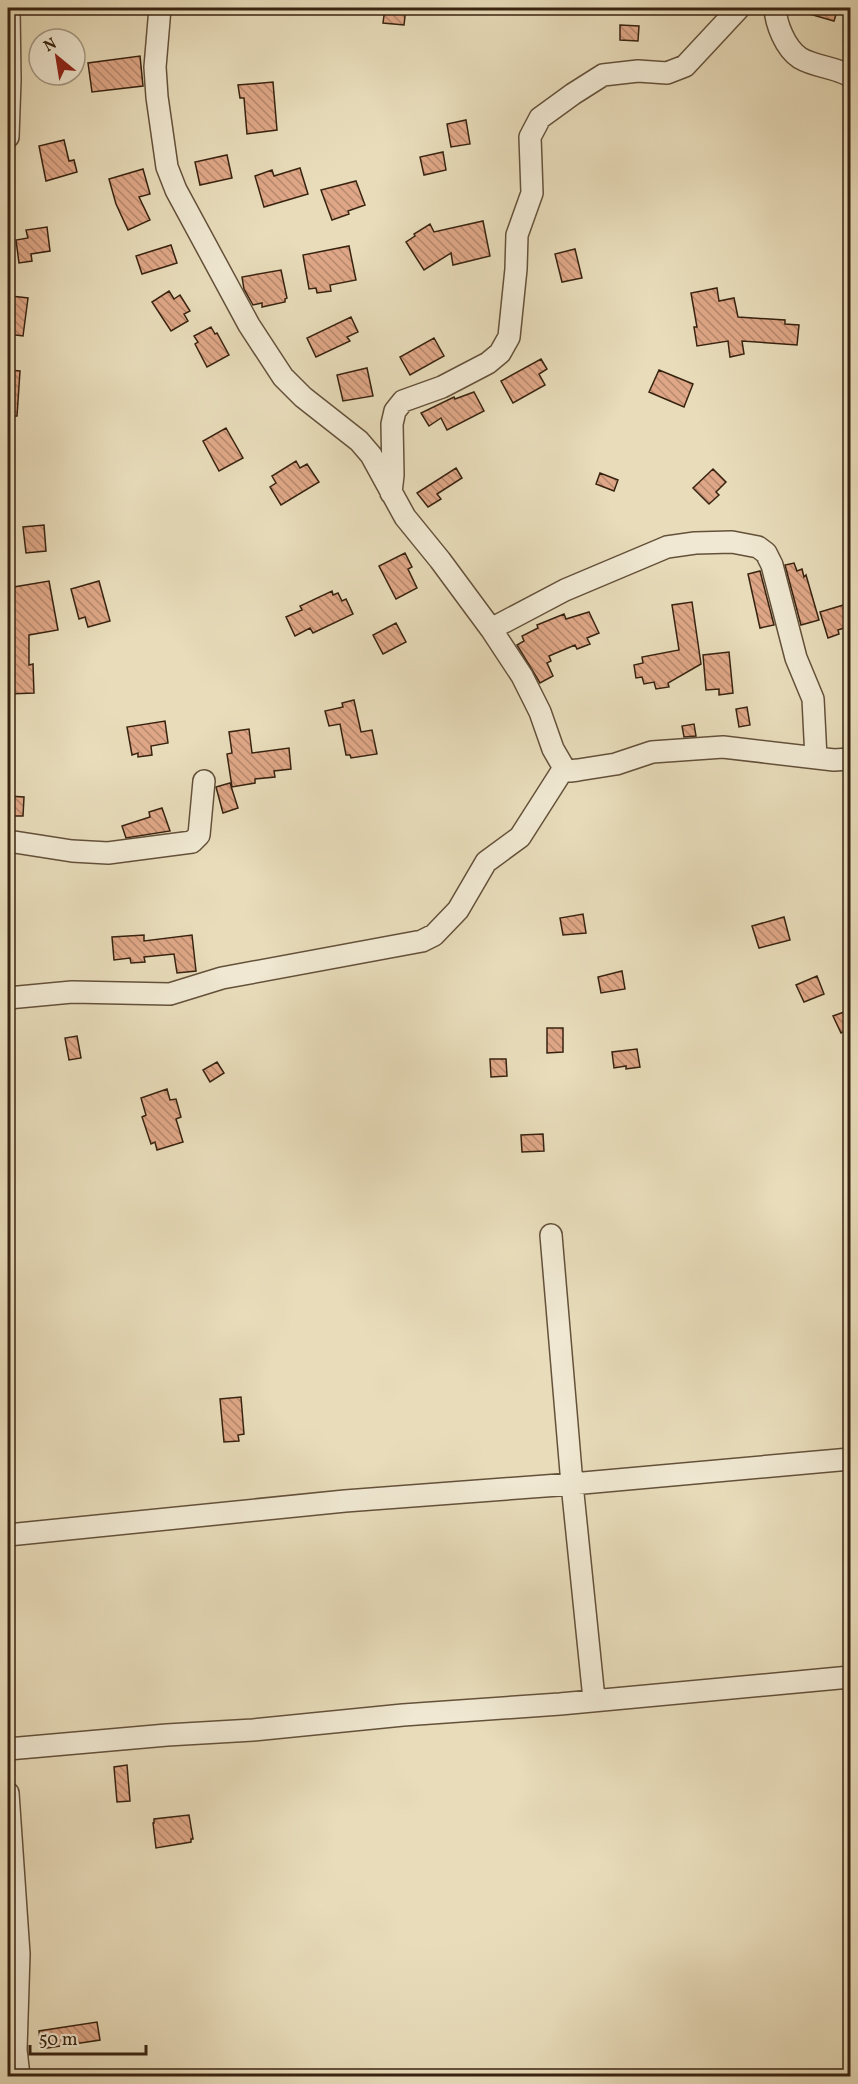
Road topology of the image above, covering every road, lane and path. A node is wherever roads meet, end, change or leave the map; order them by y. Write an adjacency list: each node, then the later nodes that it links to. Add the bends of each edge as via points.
1 (160, 8): 8 (street, via 157,96 167,167 176,190 249,325 284,377 303,397 360,441)
2 (739, 8): 8 (street, via 686,66 667,72 603,75 540,118 530,137 532,193 517,235 509,337 488,363 442,387 403,401 395,411)
3 (774, 8): 5 (street, via 784,40 800,58)
4 (9, 14): 6 (street)
5 (850, 76)
6 (9, 82): 7 (street)
7 (8, 136)
8 (391, 494): 9 (street)
9 (491, 629): 10 (street, via 565,590 667,547 732,542 758,547 772,565 796,658 813,699); 12 (street, via 522,676)
10 (816, 758): 11 (street); 12 (street, via 723,747 652,752 616,764 570,771)
11 (850, 759)
12 (564, 768): 15 (street, via 520,837 486,862 458,910 434,935 422,941 222,978 170,994 72,992)
13 (204, 781): 14 (street, via 199,835 192,842 108,853)
14 (8, 841)
15 (8, 998)
16 (551, 1235): 18 (street)
17 (850, 1459): 18 (street)
18 (572, 1484): 19 (street, via 345,1501); 21 (street)
19 (8, 1535)
20 (850, 1677): 21 (street)
21 (594, 1700): 22 (street)
22 (8, 1749)
23 (8, 1792): 24 (street, via 19,1954 16,2050)
24 (20, 2076)

